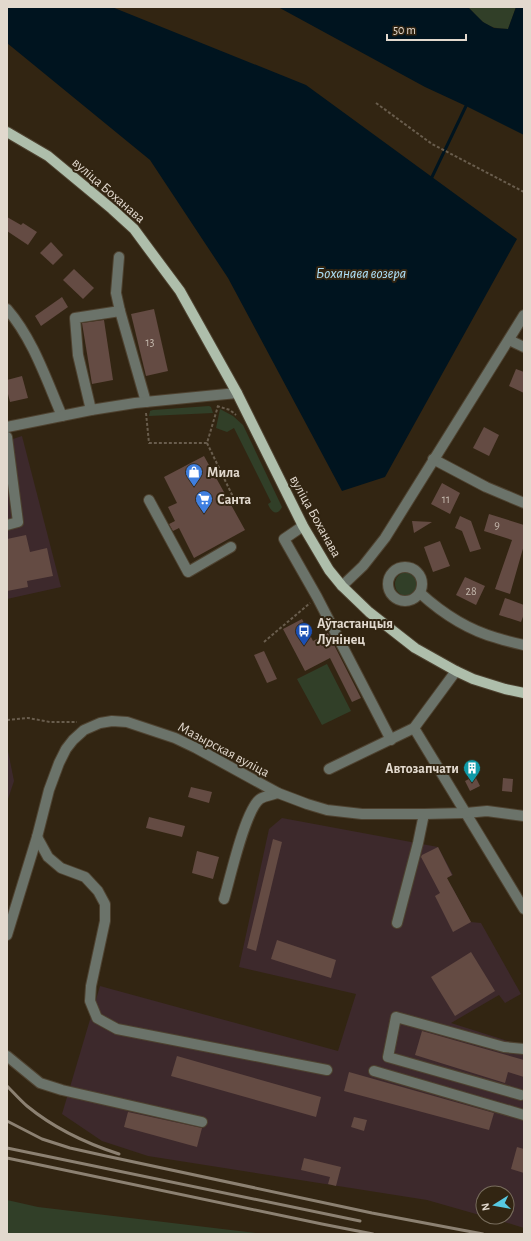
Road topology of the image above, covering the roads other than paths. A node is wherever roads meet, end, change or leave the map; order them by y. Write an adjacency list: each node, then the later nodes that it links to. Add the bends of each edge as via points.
1 (7, 132): 8 (main road, вуліца Боханава, via 48,156 134,229 180,291)
2 (119, 257): 4 (street, via 116,293)
3 (7, 309): 11 (street, via 16,319 32,347)
4 (120, 311): 9 (street); 10 (street, via 75,318 78,355)
5 (524, 315): 6 (street)
6 (509, 340): 7 (street); 14 (street)
7 (524, 347)
8 (237, 392): 9 (street); 18 (main road, вуліца Боханава)
9 (147, 405): 10 (street)
10 (91, 410): 11 (street)
11 (62, 416): 12 (street)
12 (7, 427)
13 (7, 437): 17 (street, via 18,522)
14 (433, 459): 16 (street, via 486,487); 20 (street, via 385,538)
15 (149, 500): 19 (street, via 188,572)
16 (524, 503)
17 (7, 525)
18 (303, 526): 20 (main road, вуліца Боханава, via 325,564); 26 (street, via 284,539)
19 (231, 548)
20 (342, 586): 23 (main road, вуліца Боханава, via 392,631)
21 (420, 594): 22 (street, via 436,607 473,628 496,638)
22 (524, 645)
23 (456, 672): 24 (main road, вуліца Боханава); 25 (street)
24 (524, 693)
25 (414, 728): 26 (street); 29 (street)
26 (391, 740): 27 (street)
27 (329, 770)
28 (278, 793): 30 (street, Мазырская вуліца, via 327,810 362,814); 32 (street, Мазырская вуліца, via 175,738 127,722 112,721 84,730 66,749 49,790); 33 (street, via 260,799 252,808 246,820)
29 (466, 813): 30 (street, Мазырская вуліца); 31 (street, Мазырская вуліца, via 488,811); 34 (street)
30 (424, 814): 35 (street)
31 (524, 816)
32 (37, 837): 36 (street, Мазырская вуліца); 39 (street, via 48,857 61,868 85,877 98,891 105,904 105,921 91,986 90,1001 97,1018 116,1028)
33 (224, 899)
34 (524, 909)
35 (397, 923)
36 (7, 935)
37 (524, 1049): 41 (street, via 504,1047 396,1017 388,1057)
38 (7, 1056): 43 (street, via 40,1084)
39 (327, 1070)
40 (374, 1071): 42 (street)
41 (521, 1095)
42 (524, 1115)
43 (202, 1122)

